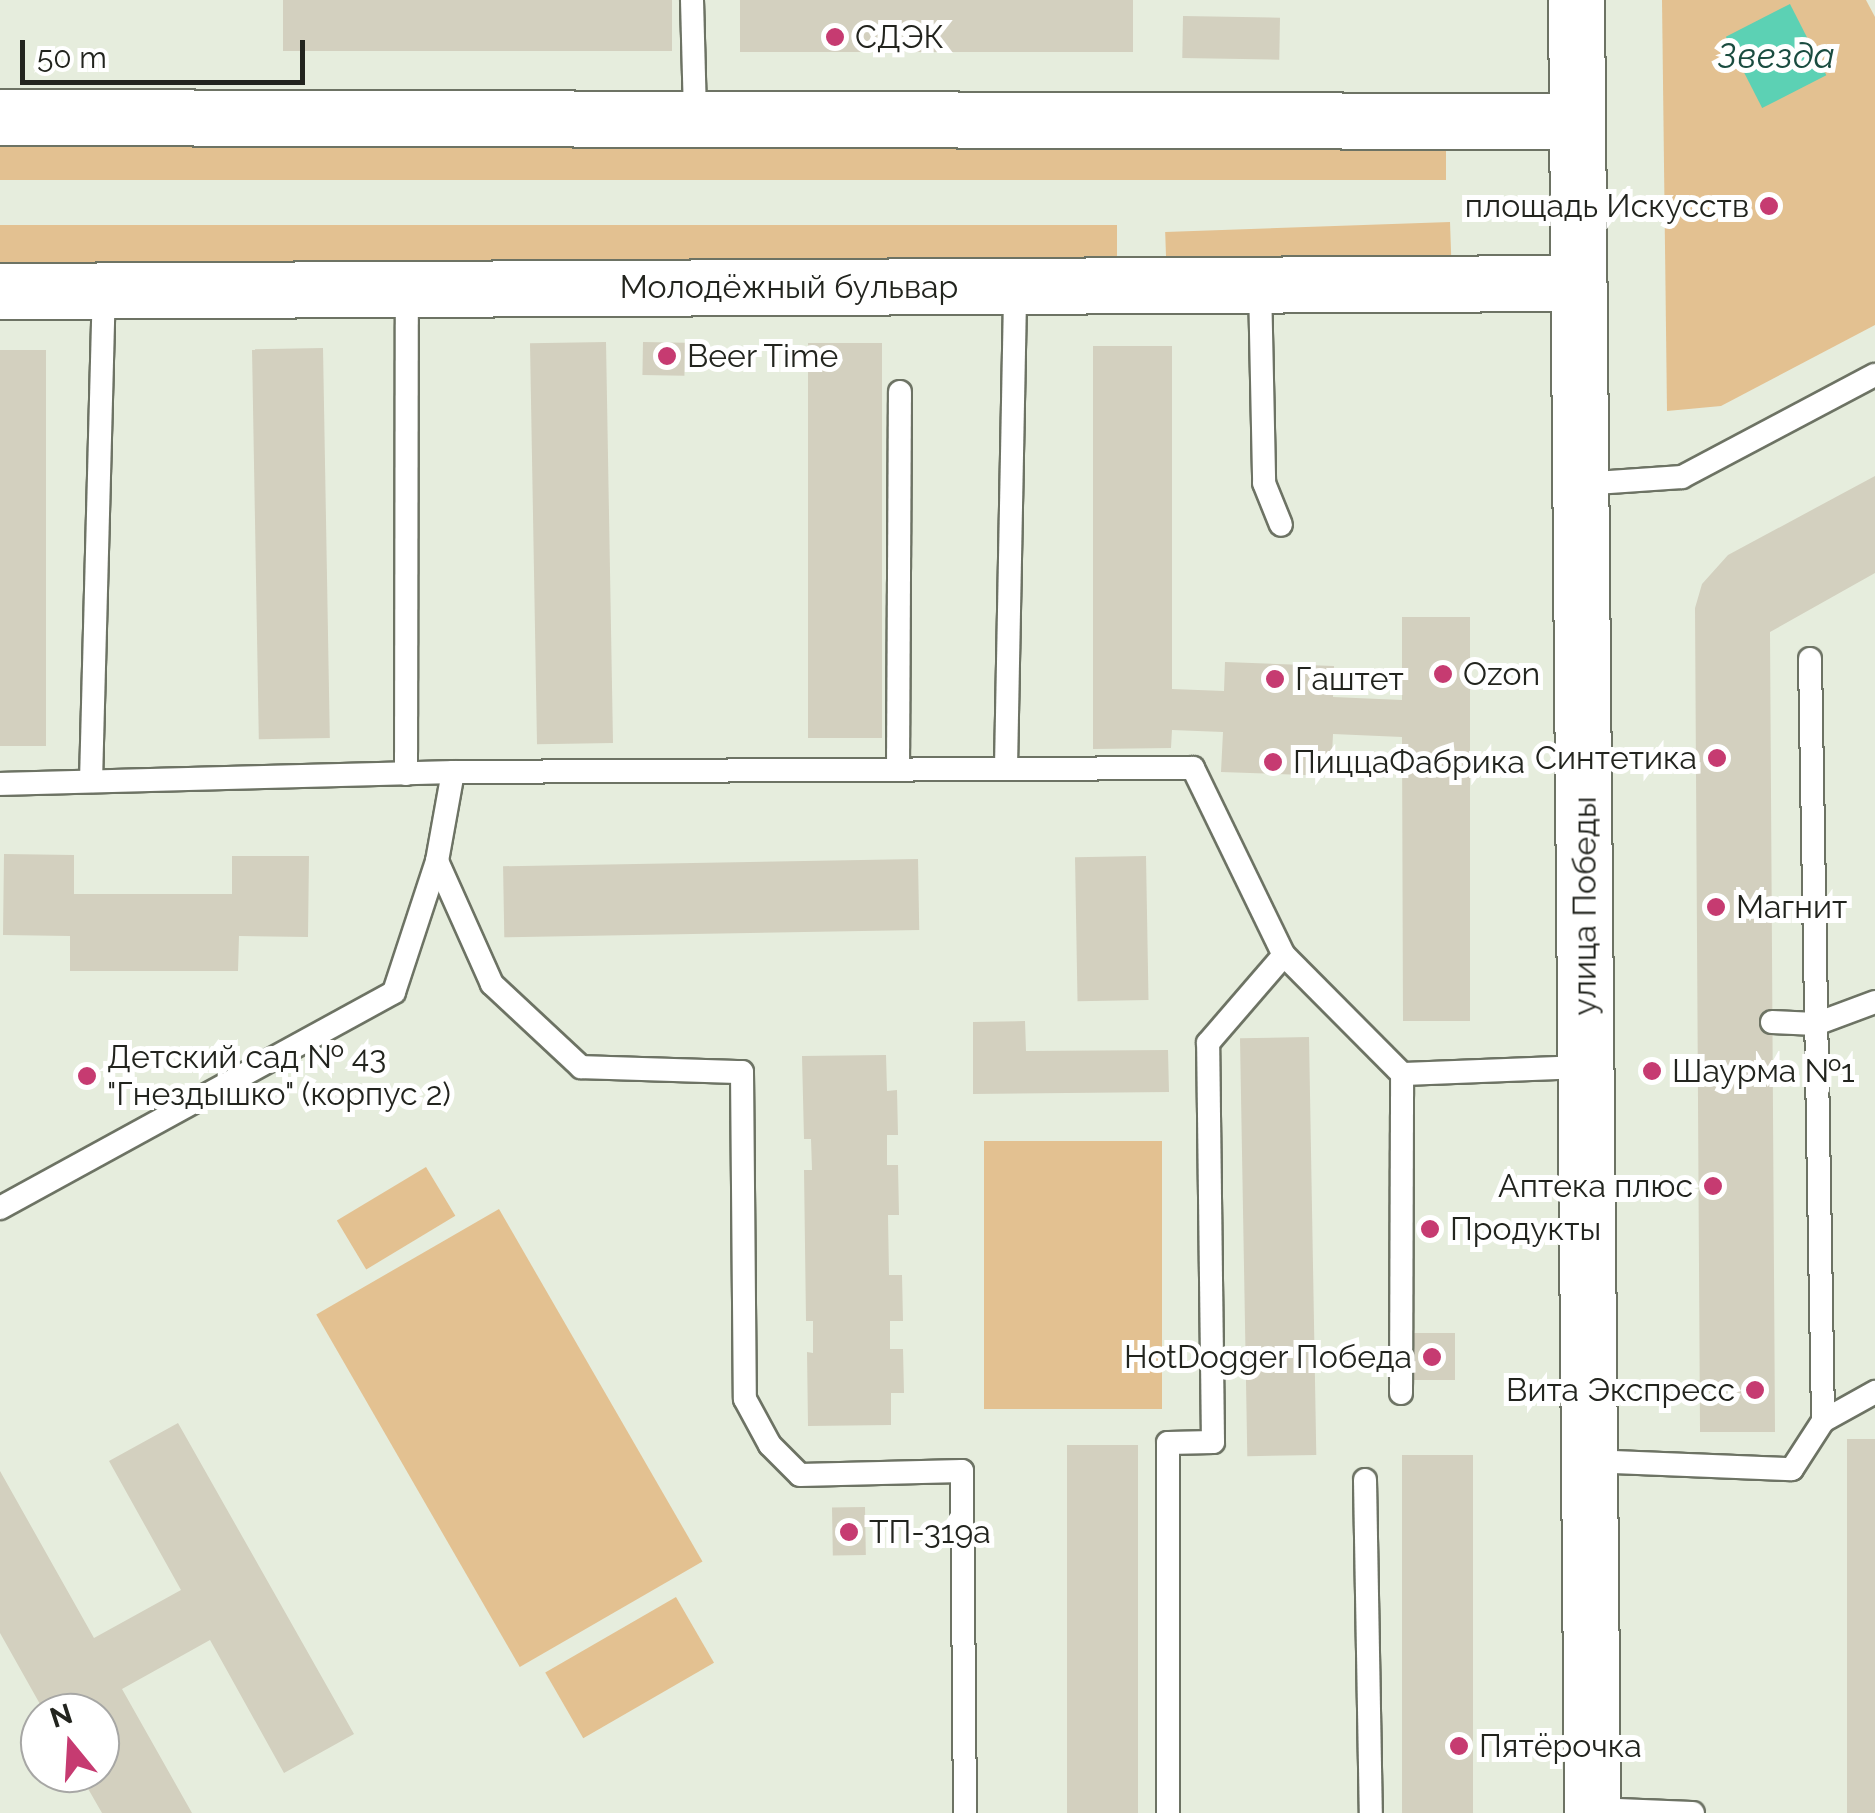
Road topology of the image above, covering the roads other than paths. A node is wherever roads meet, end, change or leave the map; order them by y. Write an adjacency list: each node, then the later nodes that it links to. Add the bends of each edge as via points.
1 (692, 0): 3 (lane)
2 (1576, 0): 5 (main road, улица Победы)
3 (695, 117): 4 (main road); 5 (main road)
4 (0, 118)
5 (1574, 120): 6 (main road, улица Победы)
6 (1578, 282): 7 (main road, Молодёжный бульвар); 14 (main road, улица Победы)
7 (1260, 284): 8 (main road, Молодёжный бульвар); 15 (lane, via 1264,483)
8 (407, 289): 9 (main road, Молодёжный бульвар); 20 (lane)
9 (104, 291): 10 (main road, Молодёжный бульвар); 21 (lane)
10 (0, 292)
11 (1015, 312): 18 (lane)
12 (1875, 375): 14 (lane, via 1682,477)
13 (900, 392): 17 (lane)
14 (1581, 484): 28 (main road, улица Победы)
15 (1280, 525)
16 (1810, 659): 27 (lane)
17 (898, 767): 18 (lane); 19 (lane)
18 (1006, 767): 24 (lane, via 1192,768)
19 (454, 772): 20 (lane); 23 (lane)
20 (406, 774): 21 (lane)
21 (91, 781): 22 (lane)
22 (0, 784)
23 (437, 861): 30 (lane, via 394,992); 37 (lane, via 492,984 581,1067 742,1072 745,1399 770,1445 800,1476 962,1471)
24 (1284, 955): 29 (lane); 38 (lane, via 1208,1042 1213,1442 1168,1443)
25 (1875, 1002): 27 (lane)
26 (1772, 1022): 27 (lane)
27 (1816, 1024): 33 (lane)
28 (1586, 1067): 29 (lane); 34 (main road, улица Победы)
29 (1402, 1074): 32 (lane)
30 (0, 1208)
31 (1875, 1392): 33 (lane)
32 (1401, 1393)
33 (1823, 1421): 34 (lane, via 1792,1469)
34 (1588, 1461): 36 (main road, улица Победы)
35 (1365, 1480): 39 (lane)
36 (1592, 1811): 40 (lane)
37 (964, 1813)
38 (1168, 1813)
39 (1371, 1813)
40 (1693, 1813)

